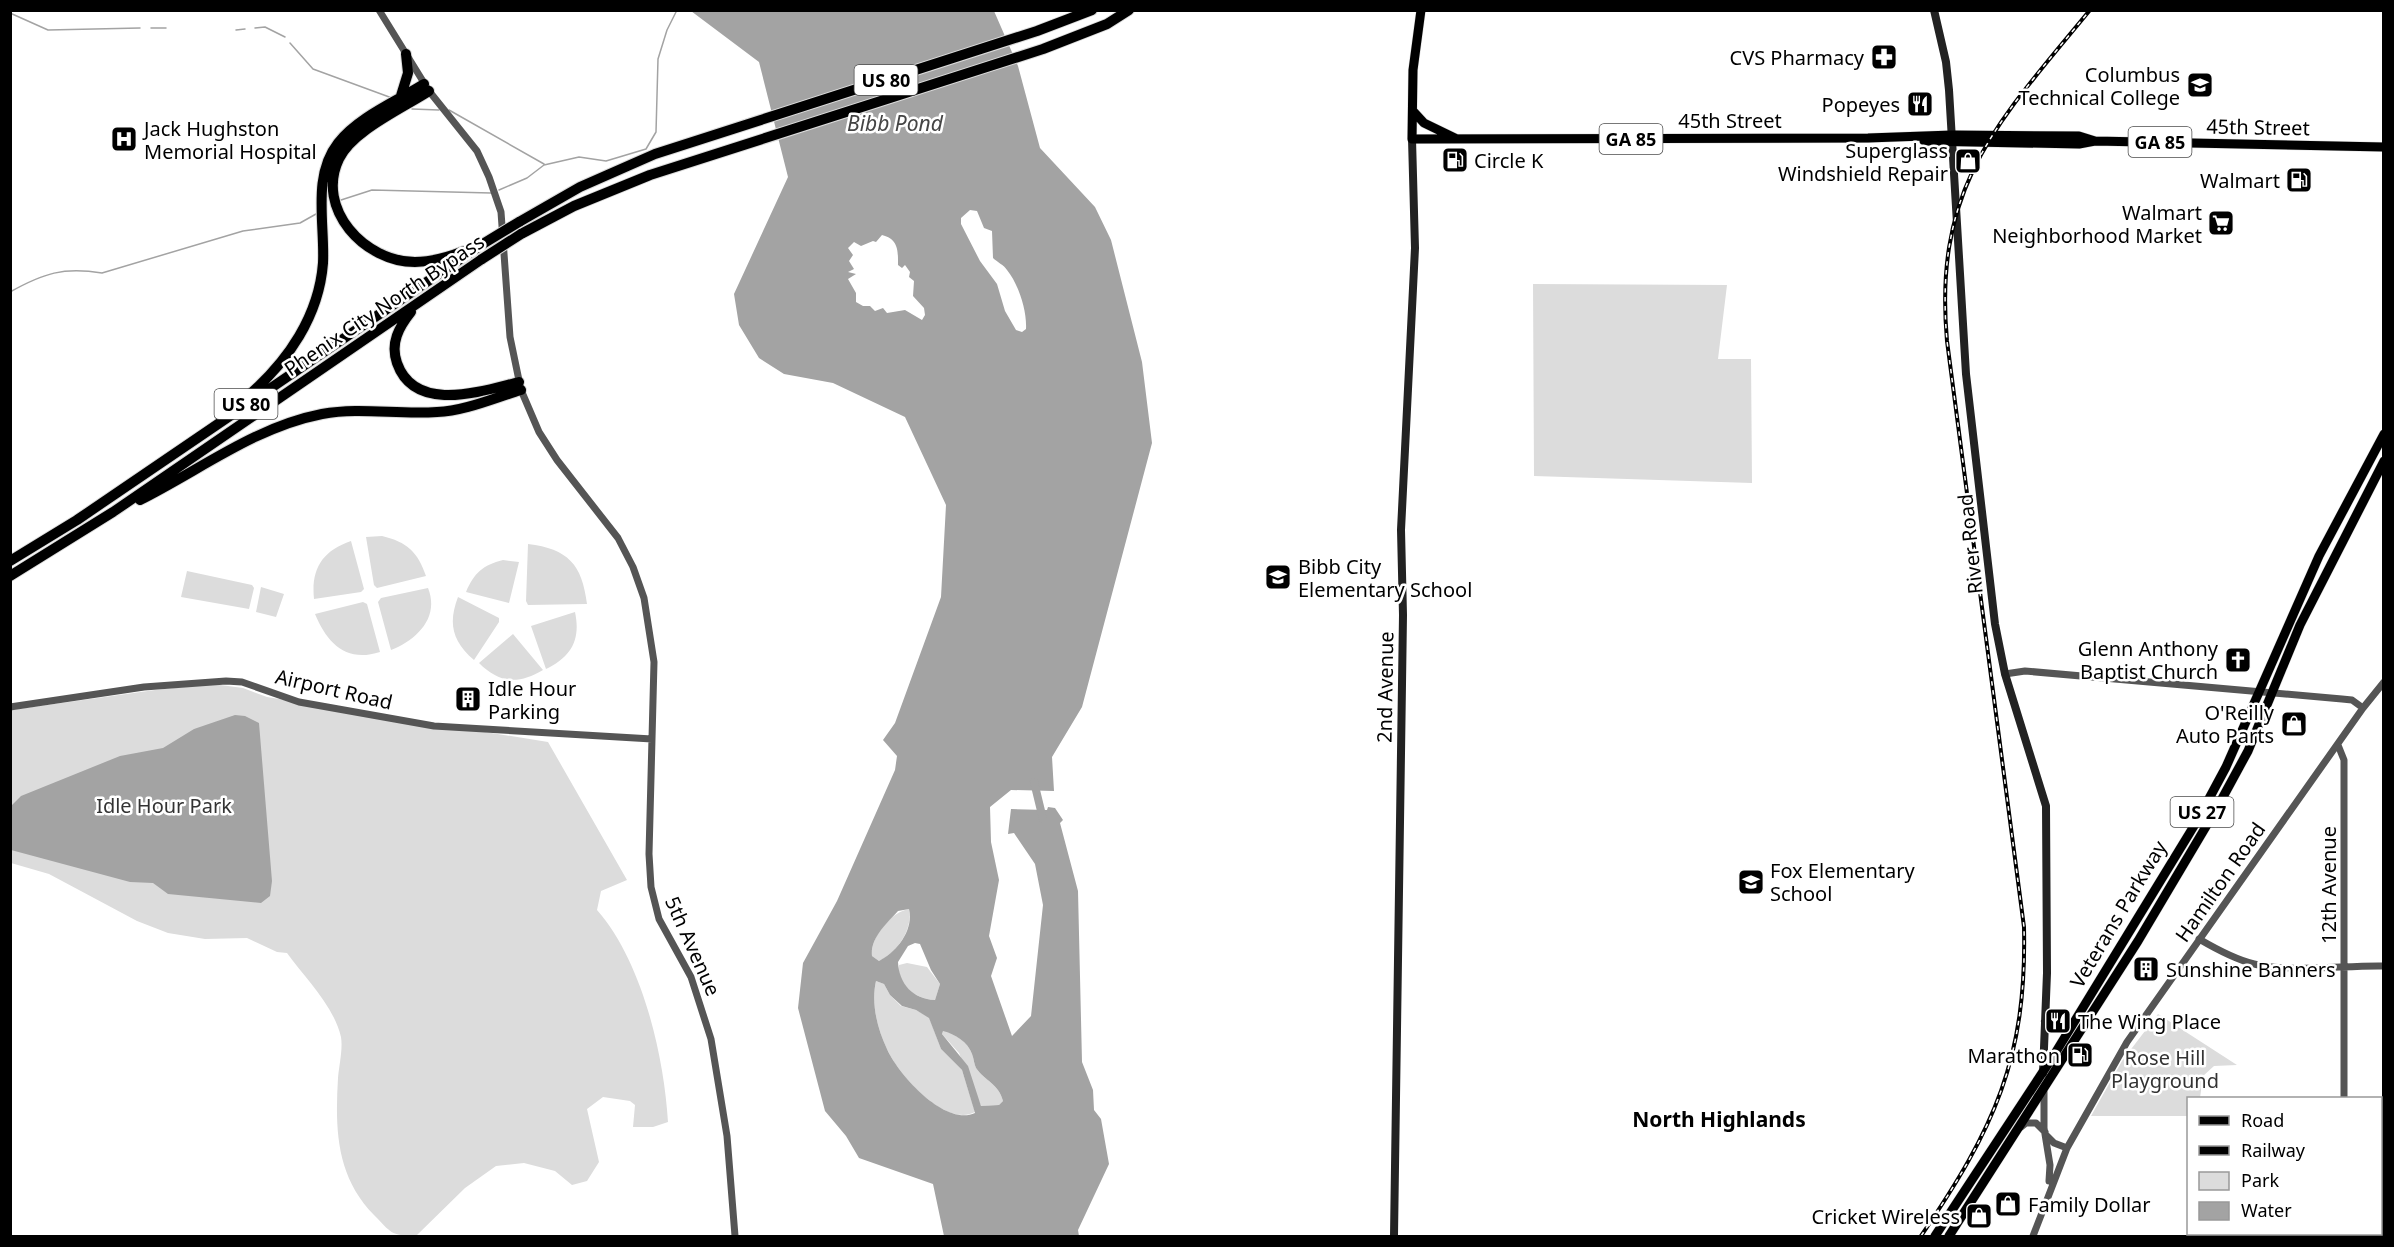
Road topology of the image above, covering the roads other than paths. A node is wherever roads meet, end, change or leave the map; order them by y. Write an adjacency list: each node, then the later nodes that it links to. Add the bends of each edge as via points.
1 (379, 10): 6 (street, 5th Avenue)
2 (1092, 10): 15 (highway, Phenix City North Bypass / US 80, bridge, via 630,164 572,191)
3 (1129, 10): 16 (highway, Phenix City North Bypass / US 80, bridge, via 1107,24 1043,49 624,184 521,234)
4 (1421, 10): 9 (main road, via 1413,70)
5 (1934, 10): 13 (main road, River Road, via 1946,62)
6 (406, 54): 7 (street, 5th Avenue); 8 (highway, via 408,73)
7 (426, 87): 8 (highway); 15 (highway, via 349,143 338,161 333,189 339,213 349,231 365,246 390,257 414,262 446,258); 17 (street, 5th Avenue, via 477,151 498,198 510,337)
8 (400, 99): 19 (highway, via 347,133 327,162 322,201 323,265 315,302 290,352 266,381)
9 (1413, 111): 10 (main road); 11 (main road, via 1424,123)
10 (1413, 123): 11 (main road); 12 (main road)
11 (1451, 136): 12 (main road, 45th Street / GA 85); 13 (main road, 45th Street / GA 85)
12 (1412, 139): 45 (main road, 2nd Avenue, via 1415,248 1401,530)
13 (1952, 139): 14 (main road, 45th Street / GA 85, via 2079,136 2095,141); 24 (main road, River Road, via 1966,374 1995,624)
14 (2384, 147)
15 (481, 245): 19 (highway, Phenix City North Bypass / US 80)
16 (420, 303): 17 (highway, via 400,327 395,346 399,368 411,383 428,392 454,395); 21 (highway, Phenix City North Bypass / US 80)
17 (520, 386): 21 (highway, via 464,408 438,412 357,410 295,421 260,434); 30 (street, 5th Avenue, via 539,432 618,538 633,567 651,630)
18 (2384, 434): 26 (main road, Veterans Parkway / US 27, via 2319,556)
19 (196, 438): 22 (highway, Phenix City North Bypass / US 80)
20 (2384, 461): 27 (main road, Veterans Parkway / US 27, via 2300,625)
21 (112, 512): 23 (highway, Phenix City North Bypass / US 80)
22 (10, 561)
23 (10, 576)
24 (2005, 674): 26 (street, via 2025,671); 35 (main road, River Road, via 2046,806)
25 (2384, 682): 29 (street, Hamilton Road)
26 (2259, 692): 27 (street); 36 (main road, Veterans Parkway / US 27, via 2197,821)
27 (2272, 693): 29 (street, via 2352,700); 38 (main road, Veterans Parkway / US 27, via 2248,751 2196,846)
28 (10, 707): 30 (street, Airport Road, via 154,686 226,681 242,682 299,702 434,726)
29 (2363, 708): 31 (street, Hamilton Road)
30 (652, 739): 44 (street, 5th Avenue, via 651,887 659,919 691,977 711,1039 727,1136)
31 (2338, 745): 32 (street, Hamilton Road); 33 (street, 12th Avenue, via 2344,760)
32 (2199, 939): 33 (street, via 2254,964); 42 (street, Hamilton Road, via 2127,1042)
33 (2345, 965): 34 (street); 39 (street, 12th Avenue)
34 (2384, 966)
35 (2045, 1021): 36 (main road, via 2058,1030); 37 (main road, River Road)
36 (2073, 1023): 37 (main road, Veterans Parkway / US 27)
37 (2043, 1070): 38 (main road, River Road); 46 (main road, Veterans Parkway / US 27)
38 (2043, 1092): 40 (main road, Veterans Parkway / US 27); 41 (street)
39 (2344, 1097)
40 (2020, 1127): 41 (street, via 2036,1123); 47 (main road, Veterans Parkway / US 27)
41 (2045, 1133): 42 (street, via 2054,1143); 43 (street, via 2050,1166)
42 (2067, 1148): 43 (street, Hamilton Road)
43 (2048, 1191): 48 (street, Hamilton Road)
44 (735, 1236)
45 (1394, 1236)
46 (1935, 1236)
47 (1950, 1236)
48 (2033, 1236)

